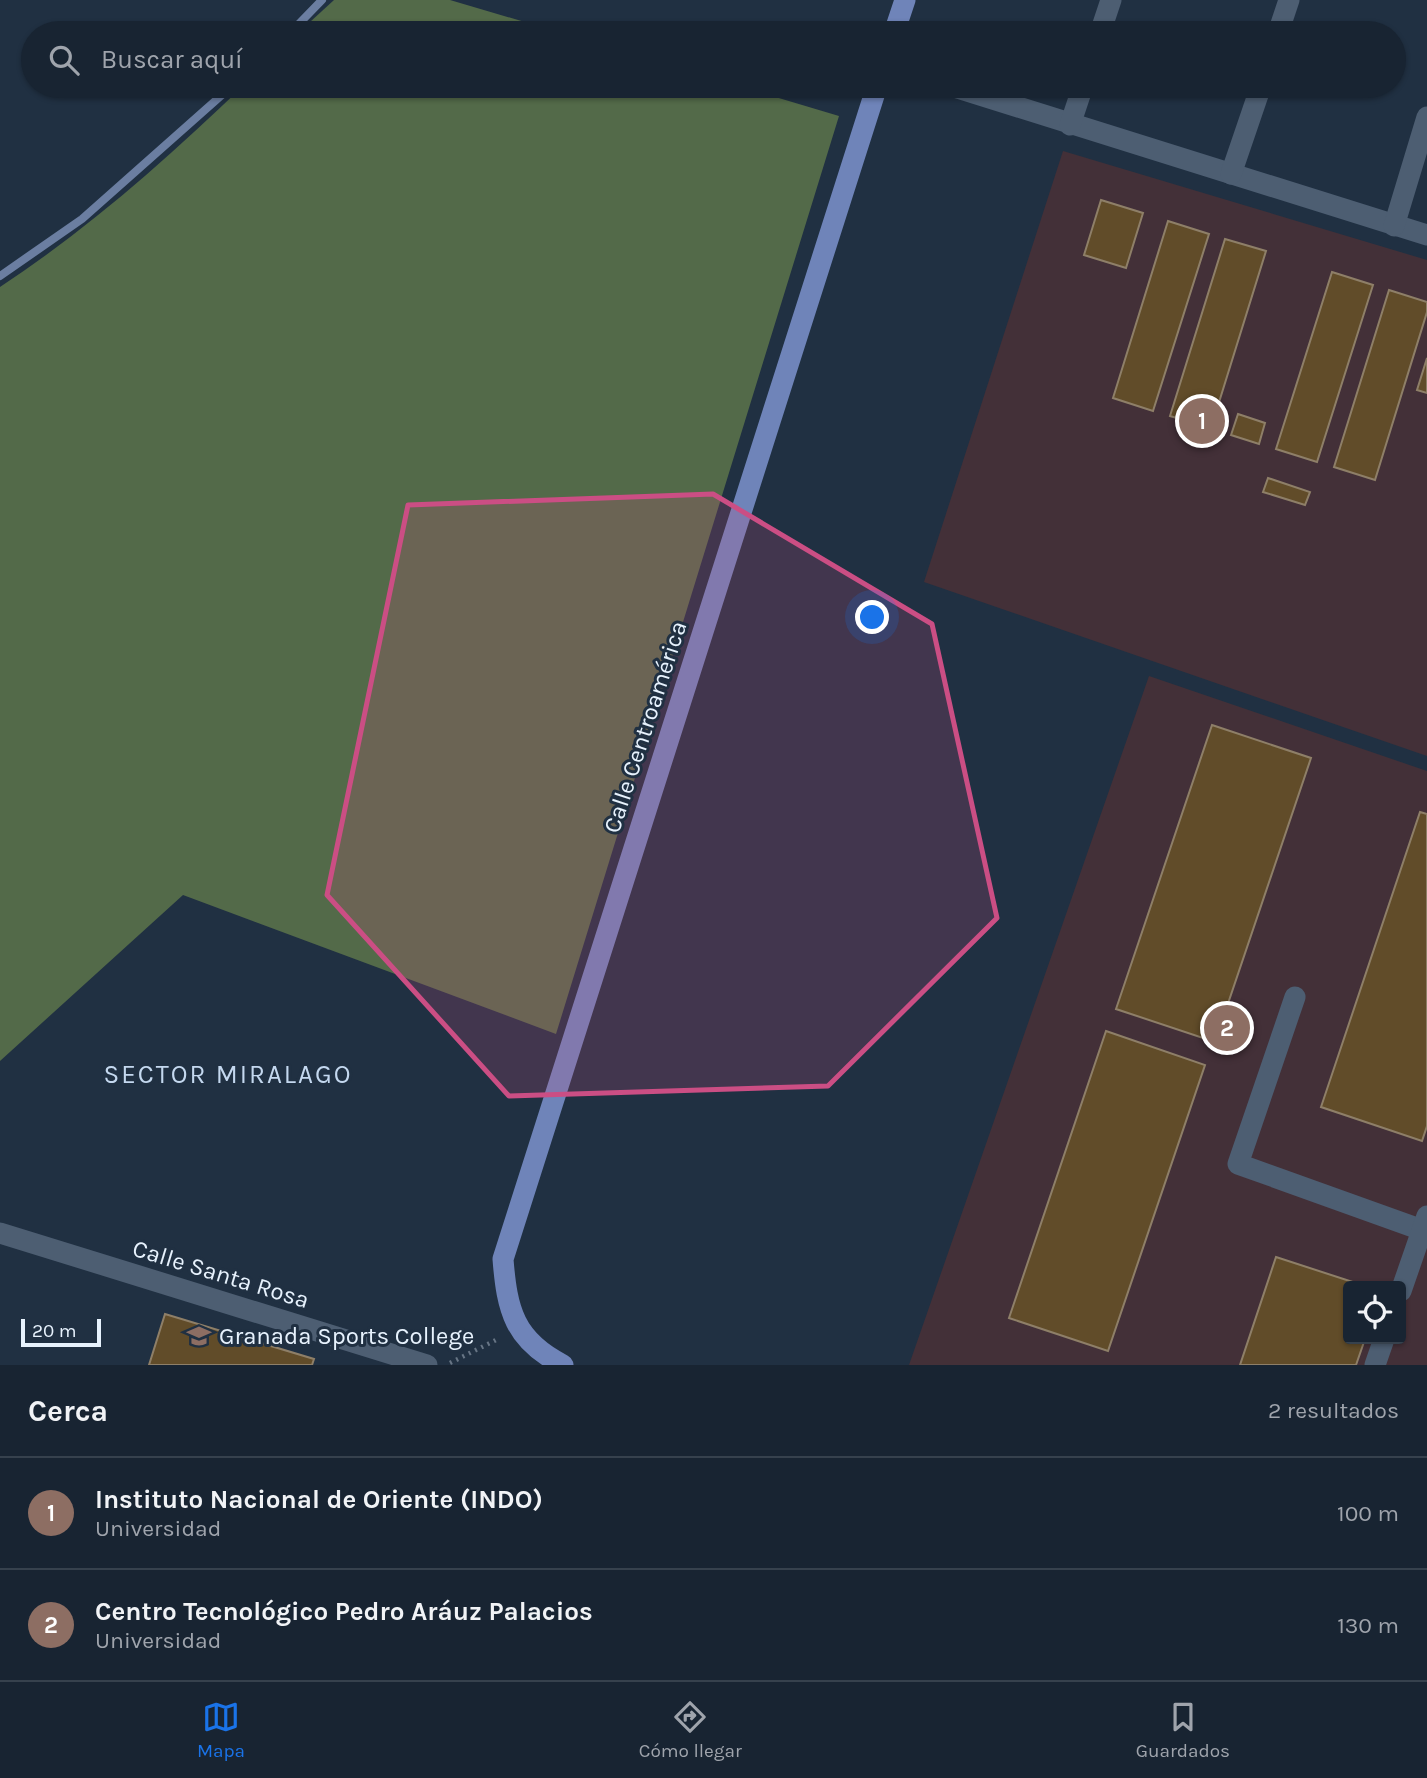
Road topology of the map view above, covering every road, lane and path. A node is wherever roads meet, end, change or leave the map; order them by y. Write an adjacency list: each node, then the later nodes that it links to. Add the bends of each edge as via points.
1 (905, 0): 4 (main road)
2 (1111, 0): 5 (street)
3 (1289, 0): 6 (street)
4 (898, 21)
5 (1104, 21)
6 (1282, 21)
7 (873, 98): 20 (main road, Calle Centroamérica, via 503,1259 506,1298)
8 (988, 98): 12 (street)
9 (1079, 98): 12 (street)
10 (1257, 98): 13 (street)
11 (1427, 117): 14 (street)
12 (1070, 125): 13 (street)
13 (1231, 174): 14 (street)
14 (1394, 226): 15 (street)
15 (1427, 235)
16 (1295, 997): 17 (street, via 1238,1164)
17 (1424, 1223): 19 (street)
18 (0, 1233): 22 (street, Calle Santa Rosa)
19 (1404, 1281)
20 (518, 1329): 23 (path); 24 (main road, Calle Centroamérica, via 544,1356)
21 (1382, 1344): 25 (street)
22 (427, 1365)
23 (446, 1365)
24 (563, 1365)
25 (1374, 1365)

